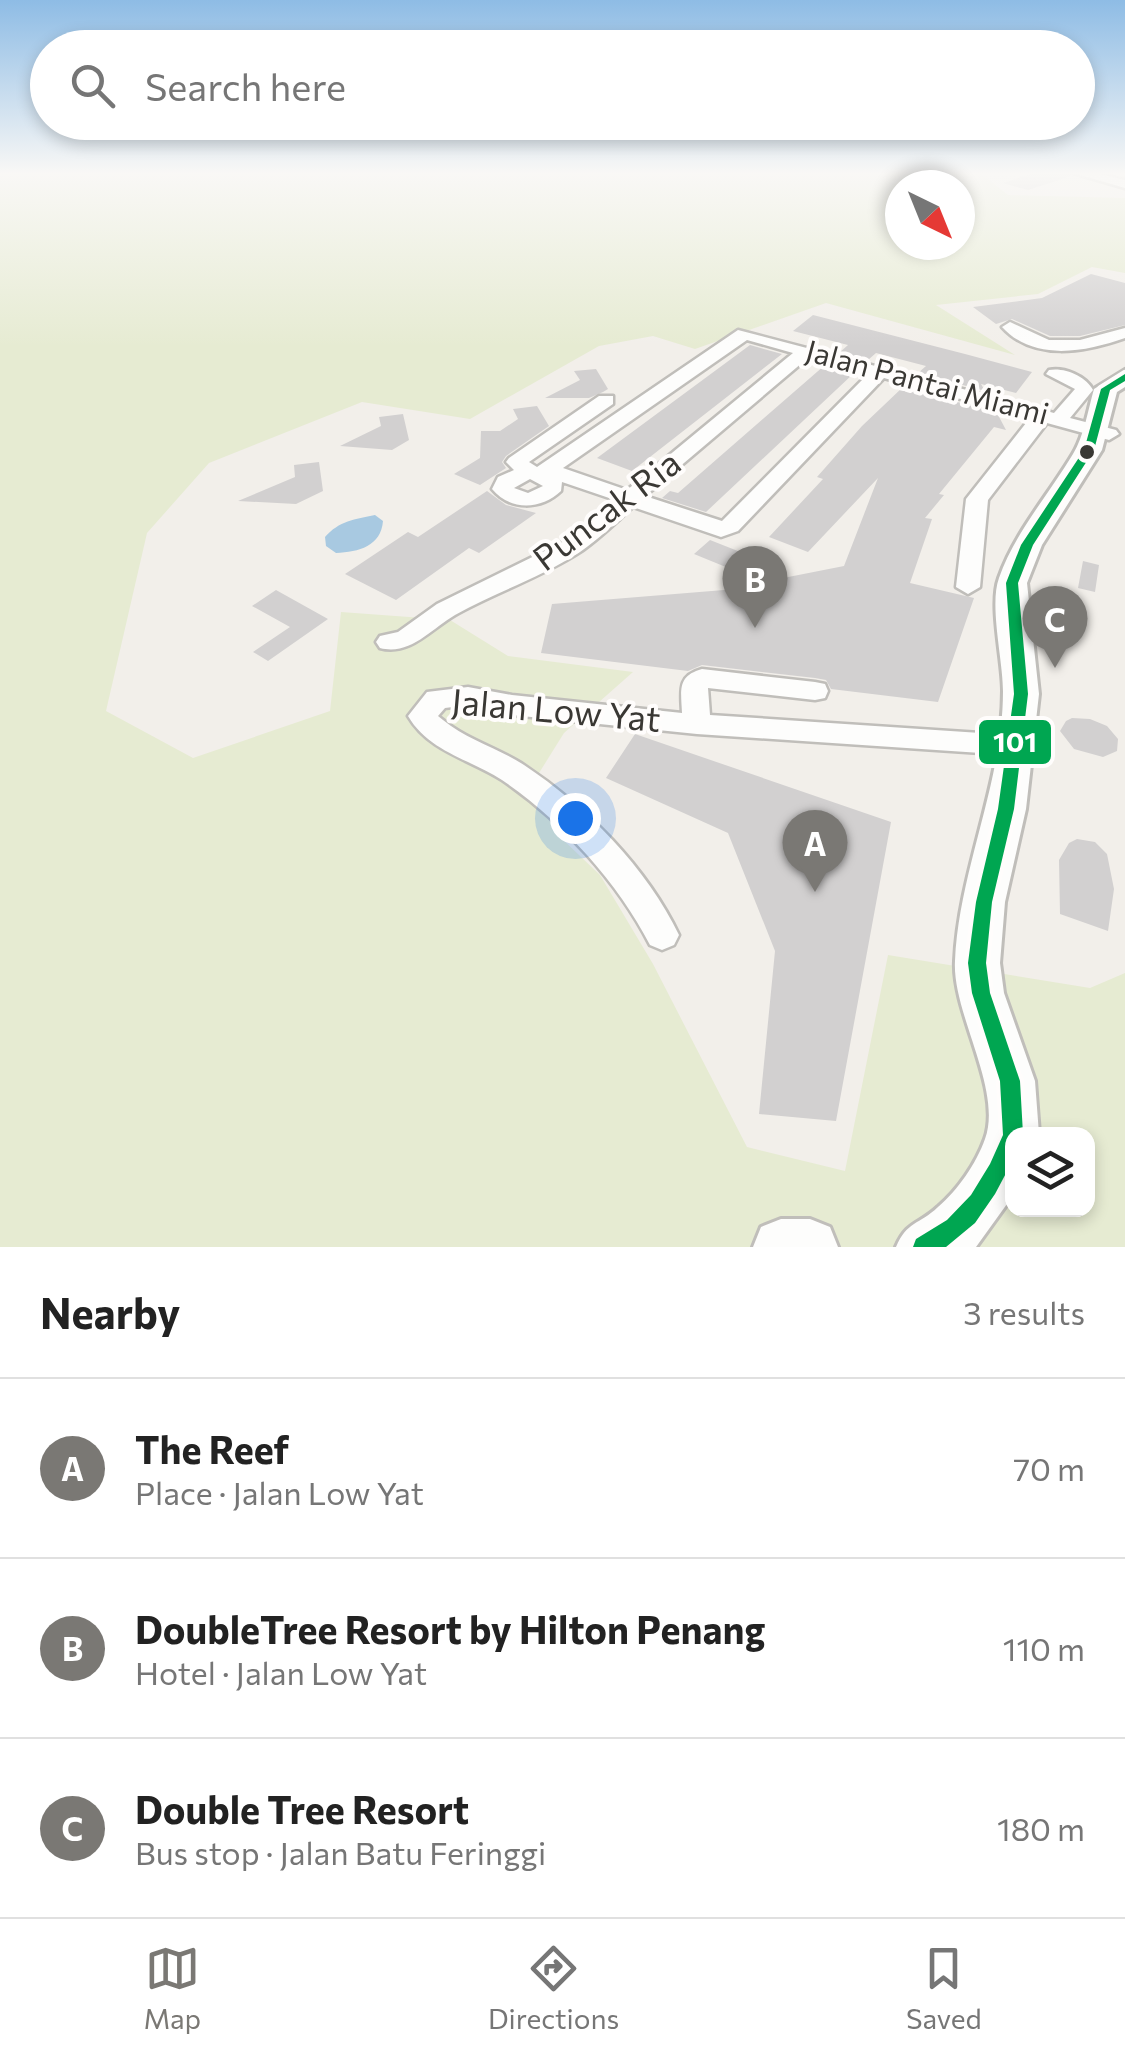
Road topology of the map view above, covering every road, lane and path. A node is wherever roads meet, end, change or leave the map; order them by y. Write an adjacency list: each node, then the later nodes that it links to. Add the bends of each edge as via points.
1 (1030, 323): 2 (street, via 1010,327 1040,347)
2 (1125, 333)
3 (776, 342): 4 (street, Jalan Pantai Miami); 8 (street, via 791,336 946,376); 13 (street, Jalan Pantai Miami, via 744,334)
4 (806, 351): 5 (street, Jalan Pantai Miami); 14 (street, Puncak Ria)
5 (881, 371): 8 (street, Jalan Pantai Miami); 14 (street, via 730,526 721,530)
6 (1055, 374): 11 (street, via 1084,390)
7 (1125, 377): 12 (main road, via 1106,389)
8 (938, 386): 11 (street, Jalan Pantai Miami)
9 (1125, 386): 12 (main road)
10 (606, 400): 13 (street, via 516,462)
11 (1051, 417): 12 (street, Jalan Pantai Miami); 15 (street, via 976,499 968,583)
12 (1102, 432): 15 (main road, via 1104,454 1026,567)
13 (539, 472): 14 (street)
14 (629, 500): 16 (street, Puncak Ria, via 572,546)
15 (1018, 589): 19 (main road, via 1035,676)
16 (389, 642)
17 (816, 691): 18 (street, via 702,678 694,683)
18 (697, 724): 19 (street, Jalan Low Yat); 20 (street, Jalan Low Yat, via 468,696 436,699 422,716 440,738 512,772 583,833)
19 (1020, 744): 21 (main road, via 976,963 1010,1081); 22 (main road, via 1017,835 998,905 992,962 1026,1081)
20 (662, 935)
21 (1013, 1127)
22 (1030, 1127)
23 (1005, 1151): 27 (main road, via 974,1209 942,1241)
24 (1005, 1198): 28 (main road)
25 (781, 1247): 26 (main road)
26 (810, 1247)
27 (924, 1247)
28 (966, 1247)

